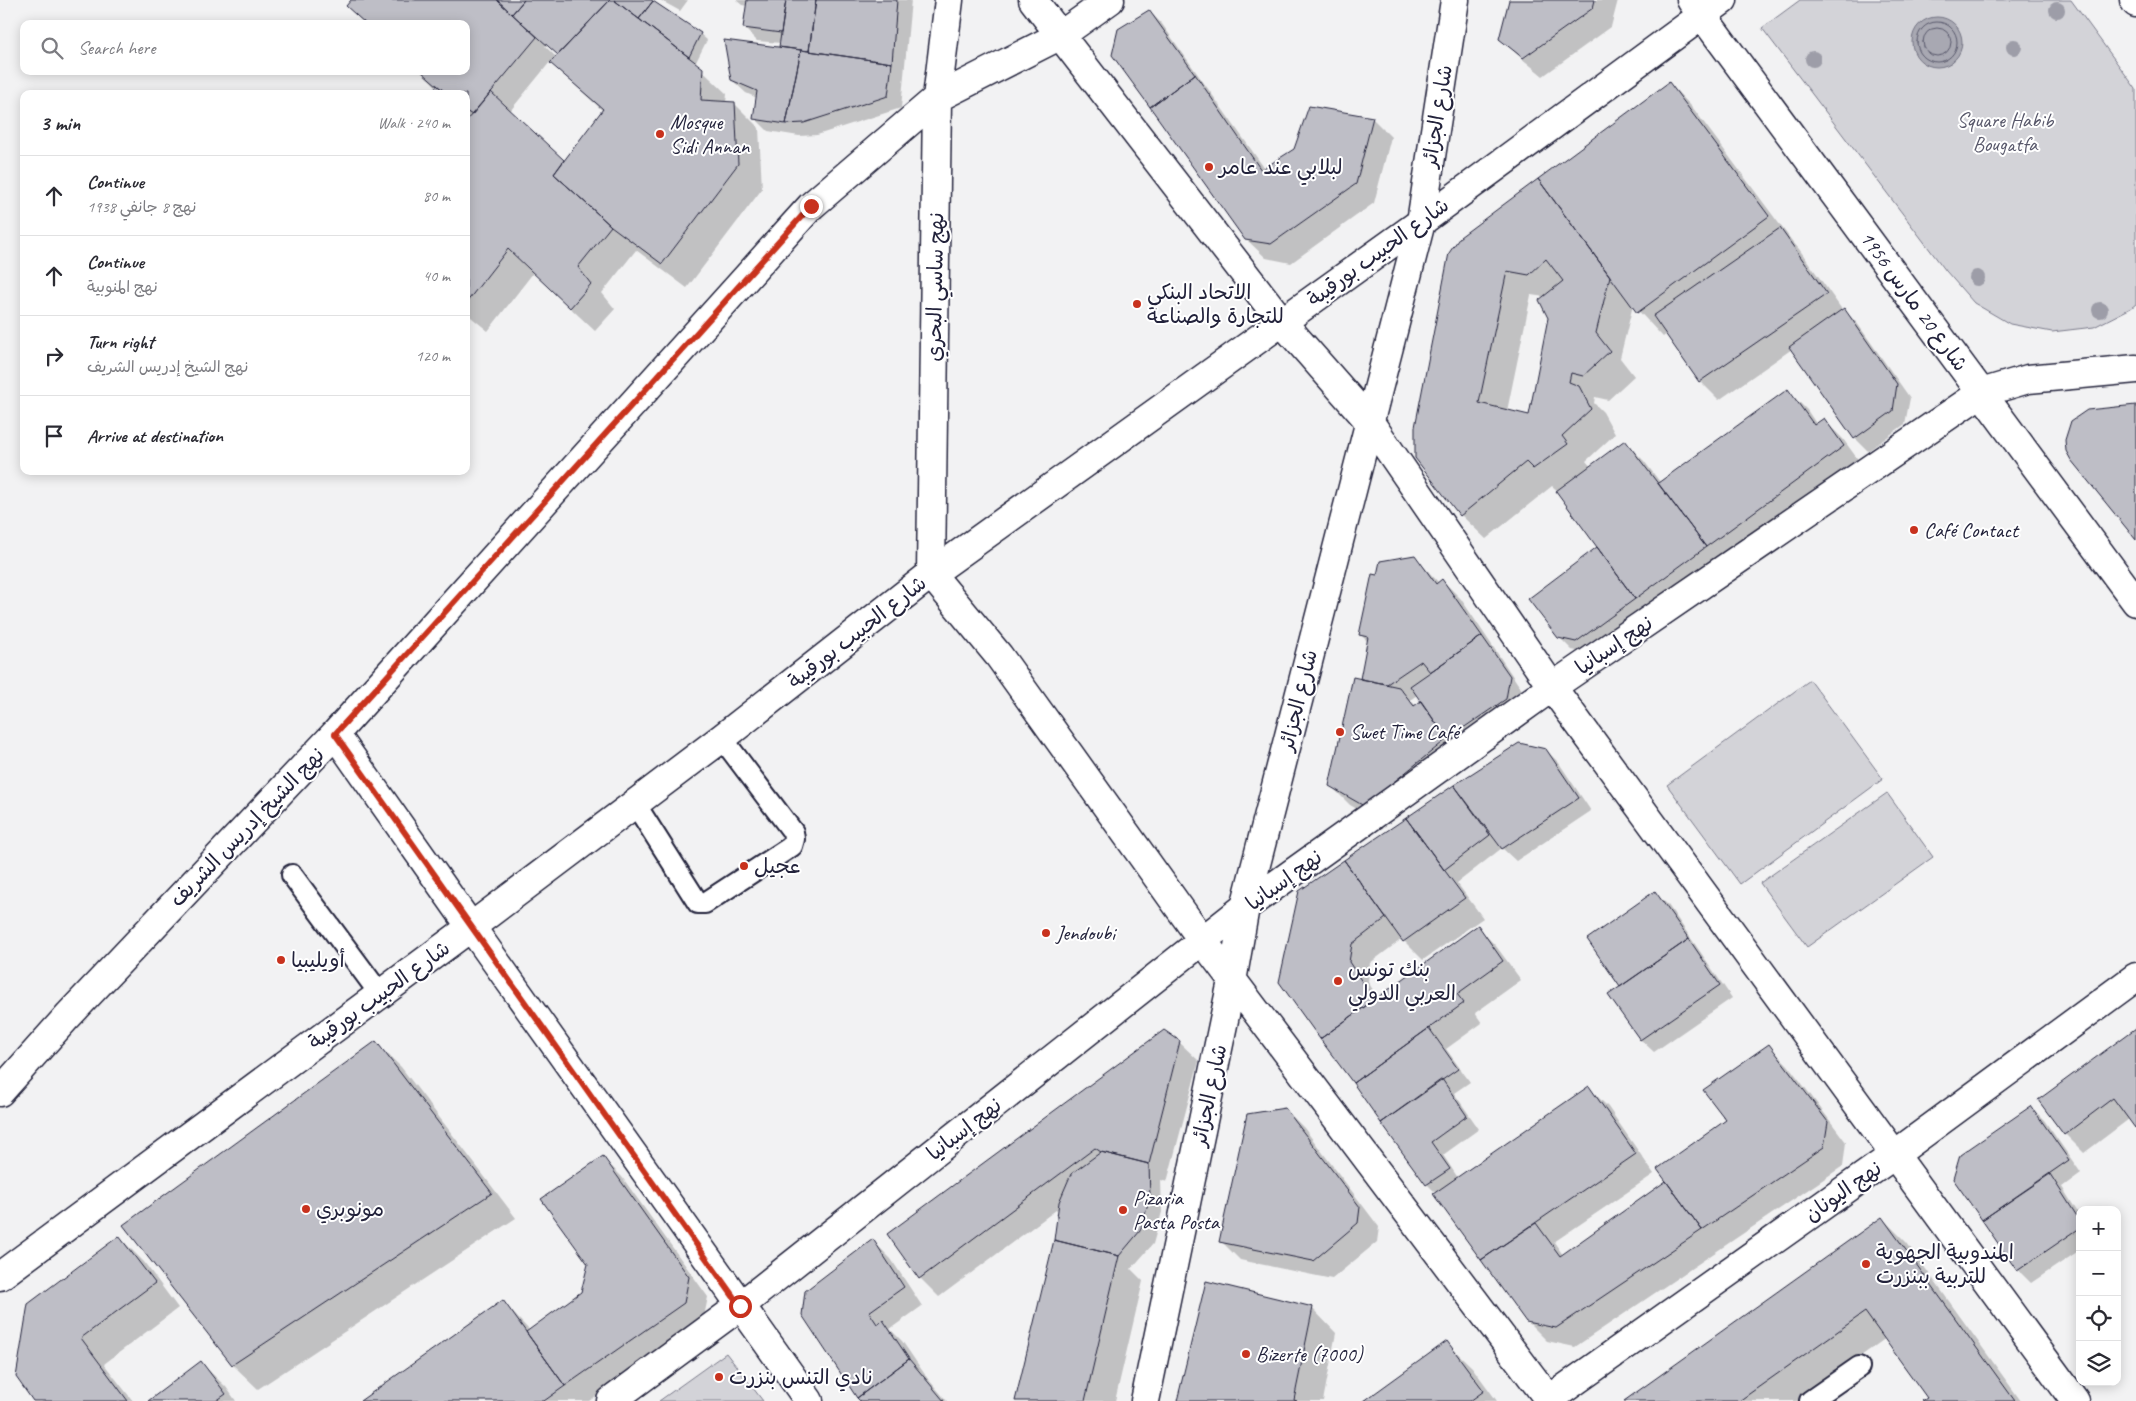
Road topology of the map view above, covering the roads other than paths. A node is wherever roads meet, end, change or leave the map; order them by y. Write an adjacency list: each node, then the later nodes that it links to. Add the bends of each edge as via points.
1 (949, 0): 7 (street, نهج ساسي البحري)
2 (1033, 0): 6 (street)
3 (1110, 0): 6 (street, نهج الشيخ إدريس الشريف)
4 (1455, 0): 8 (street, شارع الجزائر)
5 (1705, 5): 8 (street, شارع الحبيب بورقيبة); 11 (street, شارع 20 مارس 1956)
6 (1061, 34): 7 (street, نهج الشيخ إدريس الشريف); 9 (street)
7 (937, 98): 13 (street, نهج ساسي البحري); 16 (street, نهج الشيخ إدريس الشريف, via 811,206)
8 (1421, 222): 9 (street, شارع الحبيب بورقيبة); 12 (street, شارع الجزائر)
9 (1282, 322): 12 (street); 13 (street, شارع الحبيب بورقيبة)
10 (2136, 369): 11 (street, نهج إسبانيا, via 2028,379)
11 (1981, 393): 14 (street, شارع 20 مارس 1956); 15 (street, نهج إسبانيا)
12 (1370, 421): 15 (street); 20 (street, شارع الجزائر)
13 (931, 574): 17 (street, شارع الحبيب بورقيبة); 22 (street, via 998,656)
14 (2136, 602)
15 (1552, 687): 20 (street, نهج إسبانيا); 27 (street)
16 (335, 734): 21 (street); 26 (street, نهج الشيخ إدريس الشريف)
17 (722, 738): 18 (street, شارع الحبيب بورقيبة); 18 (lane, via 793,832 792,846 706,903 698,903)
18 (634, 802): 21 (street, شارع الحبيب بورقيبة)
19 (292, 875): 25 (lane)
20 (1245, 907): 22 (street, نهج إسبانيا); 24 (street, شارع الجزائر)
21 (470, 927): 25 (street, شارع الحبيب بورقيبة); 29 (street)
22 (1203, 942): 24 (street); 29 (street, نهج إسبانيا)
23 (2136, 977): 27 (street, نهج اليونان)
24 (1232, 980): 33 (street, شارع الجزائر); 34 (street)
25 (380, 994): 28 (street, شارع الحبيب بورقيبة)
26 (0, 1092)
27 (1894, 1155): 34 (street, نهج اليونان); 36 (street)
28 (0, 1276)
29 (740, 1306): 31 (street, نهج إسبانيا); 32 (street)
30 (1859, 1367): 35 (lane)
31 (611, 1401)
32 (809, 1401)
33 (1145, 1401)
34 (1549, 1401)
35 (1810, 1401)
36 (2075, 1401)

